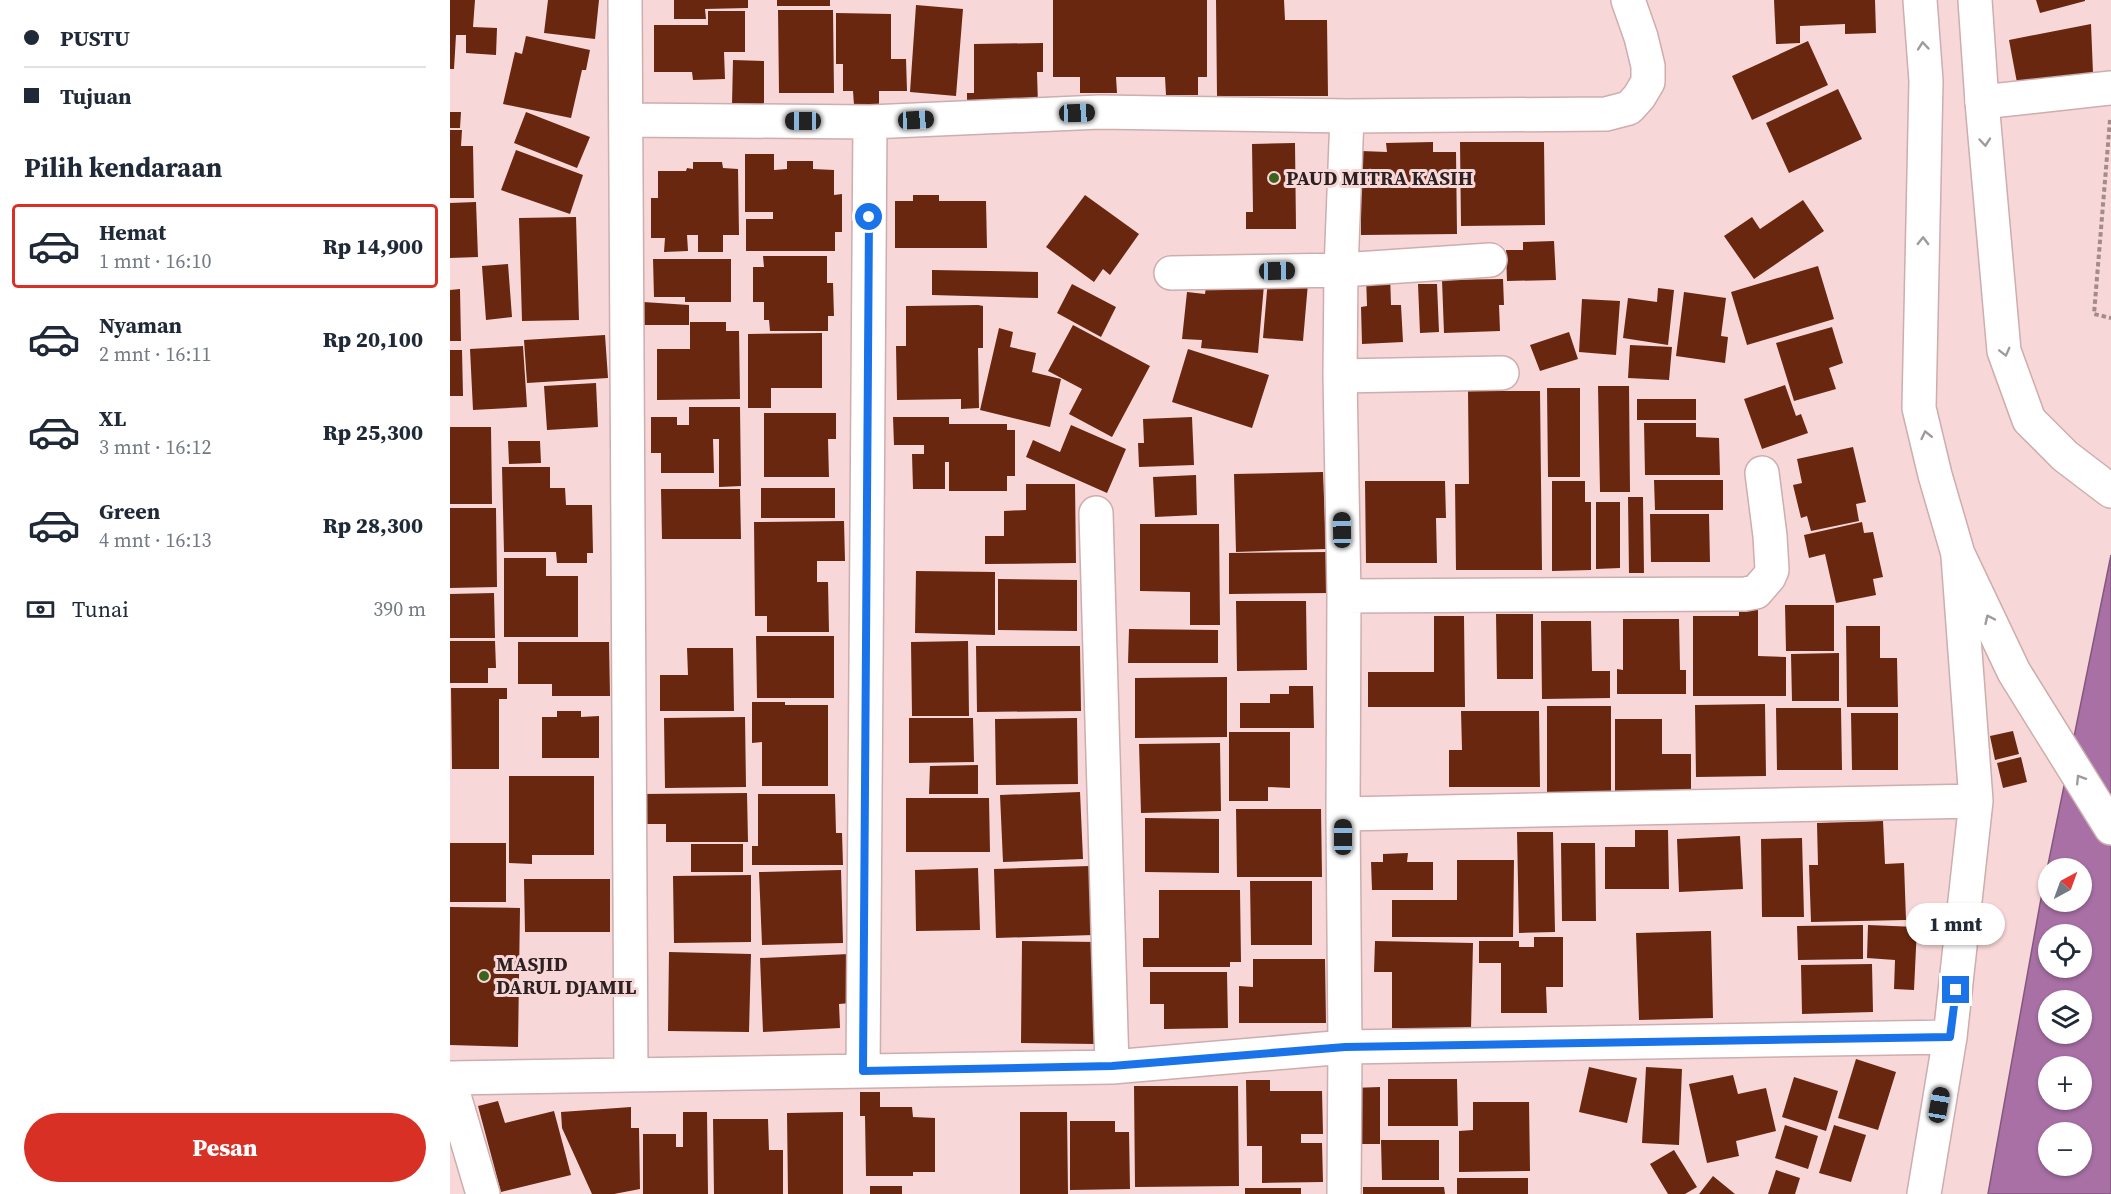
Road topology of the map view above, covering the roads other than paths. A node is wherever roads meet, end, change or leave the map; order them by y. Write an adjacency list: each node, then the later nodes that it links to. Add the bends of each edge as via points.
1 (625, 0): 8 (street)
2 (1628, 0): 7 (street, via 1648,66 1648,82 1629,108 1606,114)
3 (1920, 0): 18 (street, one-way to 3, via 1920,408 1926,81)
4 (1975, 0): 5 (street)
5 (1982, 102): 6 (street); 16 (street, one-way to 16, via 2004,351 2029,420 2065,456)
6 (2110, 103)
7 (1347, 116): 9 (street, via 1100,112); 11 (street)
8 (626, 120): 9 (street); 27 (street)
9 (870, 122): 26 (street)
10 (1490, 260): 11 (street)
11 (1341, 270): 12 (street); 14 (street)
12 (1171, 273)
13 (1502, 373): 14 (street)
14 (1340, 376): 19 (street)
15 (1762, 473): 19 (street, via 1772,570 1756,592)
16 (2111, 491)
17 (1096, 513): 25 (street)
18 (1958, 554): 20 (street); 22 (street, one-way to 18, via 2014,672)
19 (1344, 596): 21 (street)
20 (1976, 801): 21 (street); 23 (street)
21 (1343, 814): 24 (street)
22 (2111, 828)
23 (1950, 1037): 24 (street); 31 (street)
24 (1345, 1047): 25 (street); 30 (street)
25 (1112, 1066): 26 (street)
26 (863, 1071): 27 (street)
27 (631, 1075): 28 (street)
28 (450, 1080): 29 (street)
29 (483, 1194)
30 (1344, 1194)
31 (1924, 1194)

